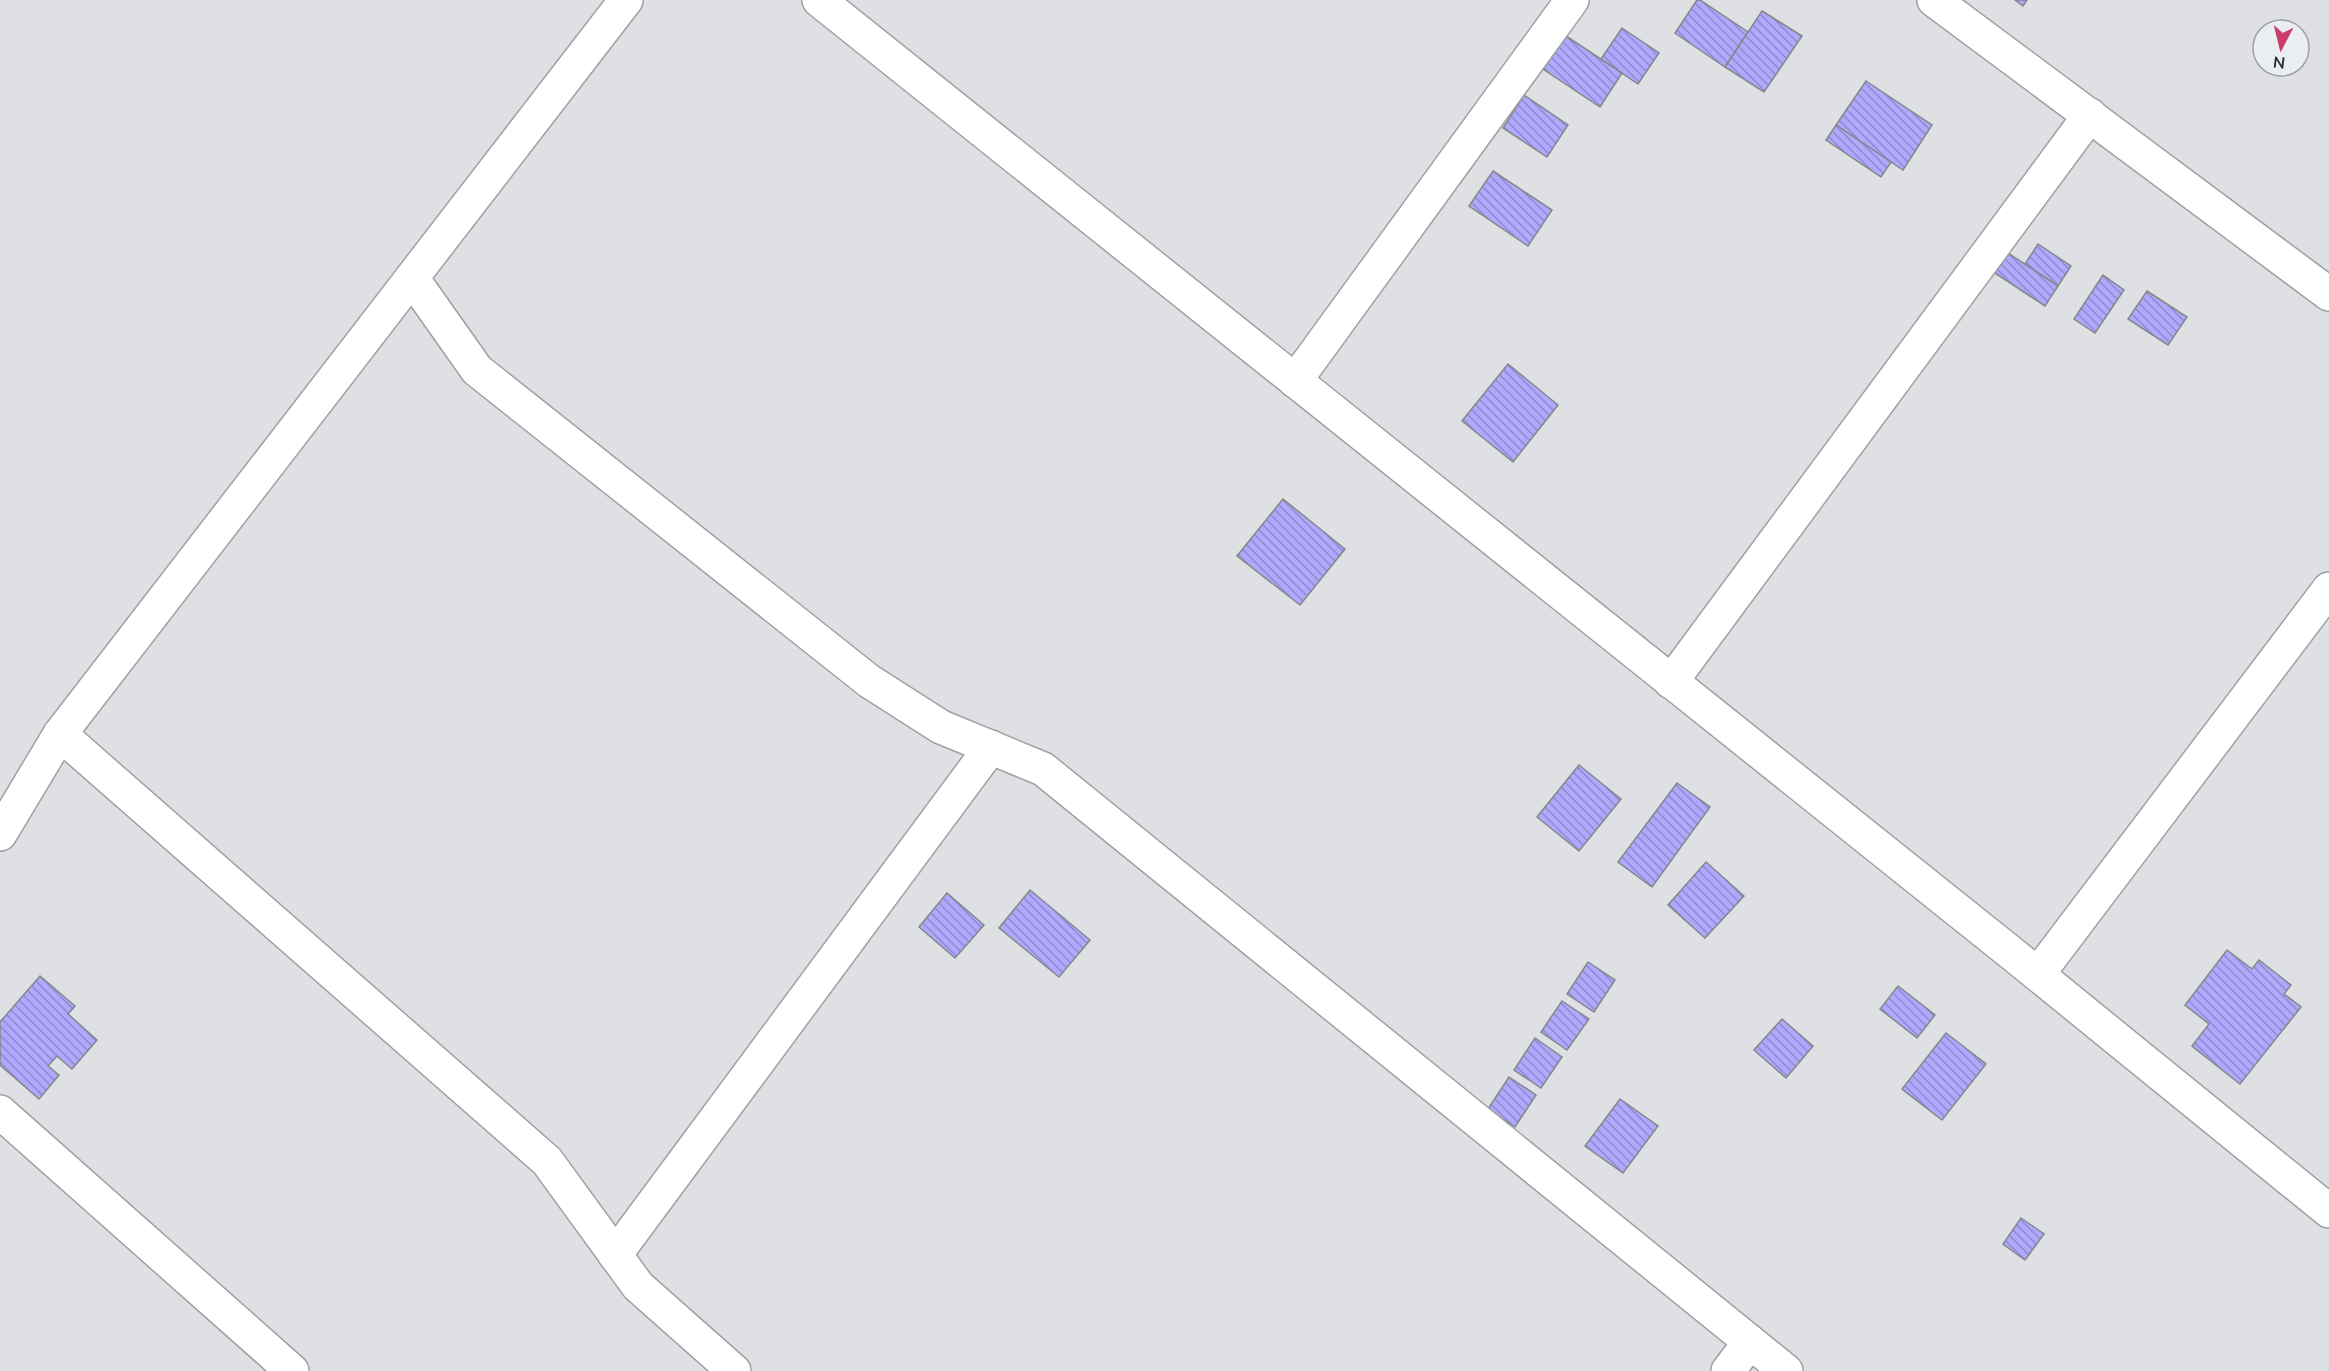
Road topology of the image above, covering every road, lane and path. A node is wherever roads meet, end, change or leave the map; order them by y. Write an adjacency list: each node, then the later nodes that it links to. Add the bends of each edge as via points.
1 (626, 0): 6 (street)
2 (819, 0): 8 (street)
3 (1572, 0): 8 (street)
4 (1934, 0): 5 (street)
5 (2090, 116): 7 (street); 10 (street)
6 (412, 278): 11 (street); 12 (street, via 477,370 869,681 940,727)
7 (2329, 294)
8 (1295, 381): 10 (street)
9 (2329, 589): 14 (street)
10 (1671, 682): 14 (street)
11 (60, 734): 13 (street); 17 (street, via 547,1161)
12 (991, 747): 17 (street); 18 (street, via 1043,770)
13 (0, 834)
14 (2038, 974): 16 (street)
15 (0, 1112): 19 (street)
16 (2329, 1211)
17 (615, 1255): 20 (street, via 638,1286)
18 (1750, 1342): 21 (street); 22 (street)
19 (292, 1371)
20 (734, 1371)
21 (1728, 1371)
22 (1786, 1371)

